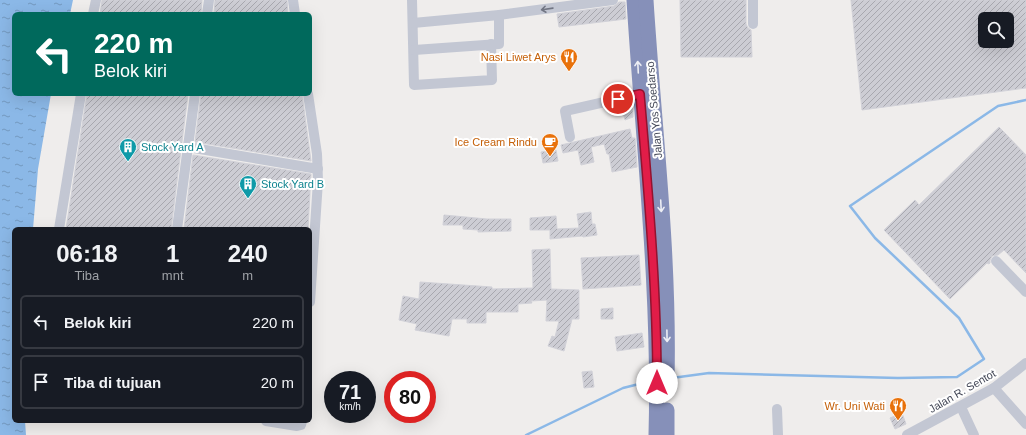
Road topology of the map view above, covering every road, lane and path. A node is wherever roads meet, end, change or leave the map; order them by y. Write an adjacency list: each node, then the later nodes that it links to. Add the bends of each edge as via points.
1 (91, 0): 10 (street)
2 (96, 0): 11 (street)
3 (210, 0): 12 (street)
4 (292, 0): 13 (street)
5 (412, 0): 15 (street)
6 (613, 0): 14 (street, one-way to 14)
7 (634, 0): 19 (highway, Jalan Yos Soedarso, one-way to 7)
8 (646, 0): 19 (highway, Jalan Yos Soedarso)
9 (753, 0): 16 (street)
10 (88, 12)
11 (93, 12)
12 (208, 12)
13 (294, 12)
14 (499, 15): 15 (street); 17 (street, via 499,44)
15 (413, 23): 18 (street)
16 (753, 24)
17 (491, 44): 18 (street); 18 (street, via 492,80 414,85)
18 (414, 50)
19 (646, 93): 25 (street, via 565,111); 28 (highway, Jalan Yos Soedarso)
20 (76, 96): 29 (street)
21 (81, 96): 30 (street)
22 (196, 96): 26 (street)
23 (305, 96): 27 (street)
24 (308, 96): 27 (street, via 317,154)
25 (570, 137)
26 (189, 146): 27 (street); 31 (street)
27 (315, 167): 32 (street); 33 (street)
28 (654, 180): 36 (highway, Jalan Yos Soedarso, one-way to 36, via 666,300); 36 (highway, Jalan Yos Soedarso, via 648,244)
29 (55, 227)
30 (59, 227)
31 (178, 227)
32 (312, 227)
33 (312, 248)
34 (996, 261): 35 (street)
35 (1026, 292)
36 (662, 357): 40 (highway, Jalan Yos Soedarso)
37 (1026, 362): 38 (street, Jalan R. Sentot)
38 (994, 388): 39 (street, Jalan R. Sentot); 44 (street)
39 (961, 407): 48 (street, Jalan R. Sentot); 49 (street)
40 (662, 408): 45 (highway, Jalan Yos Soedarso); 46 (highway, Jalan Yos Soedarso)
41 (777, 409): 47 (street)
42 (278, 423): 43 (street, via 297,426)
43 (301, 423)
44 (1026, 424)
45 (656, 435)
46 (667, 435)
47 (778, 435)
48 (907, 435)
49 (974, 435)

